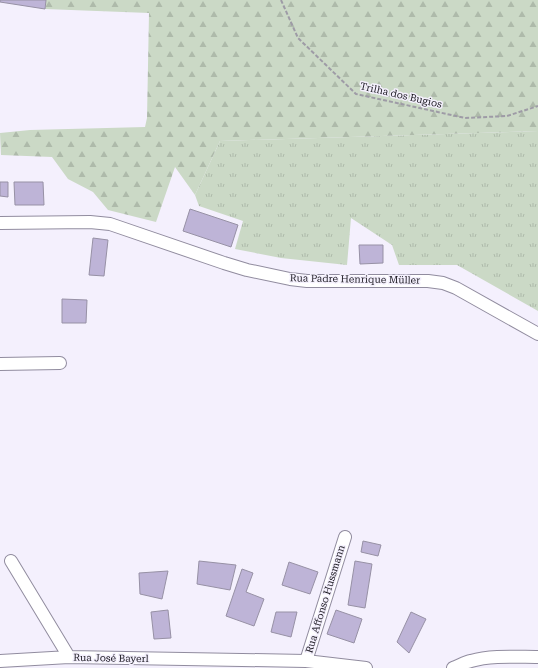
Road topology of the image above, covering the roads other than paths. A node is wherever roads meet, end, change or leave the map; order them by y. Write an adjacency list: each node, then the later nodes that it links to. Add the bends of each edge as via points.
1 (0, 223): 2 (street, Rua Padre Henrique Müller, via 110,224 224,263 290,279 443,283)
2 (538, 334)
3 (0, 364): 4 (street)
4 (60, 364)
5 (345, 537): 9 (street, Rua Affonso Hussmann)
6 (11, 561): 7 (street)
7 (69, 657): 9 (street, Rua José Bayerl); 10 (street, Rua José Bayerl)
8 (538, 657): 12 (street, via 480,659)
9 (306, 661): 11 (street, Rua José Bayerl)
10 (0, 662)
11 (366, 668)
12 (453, 668)

